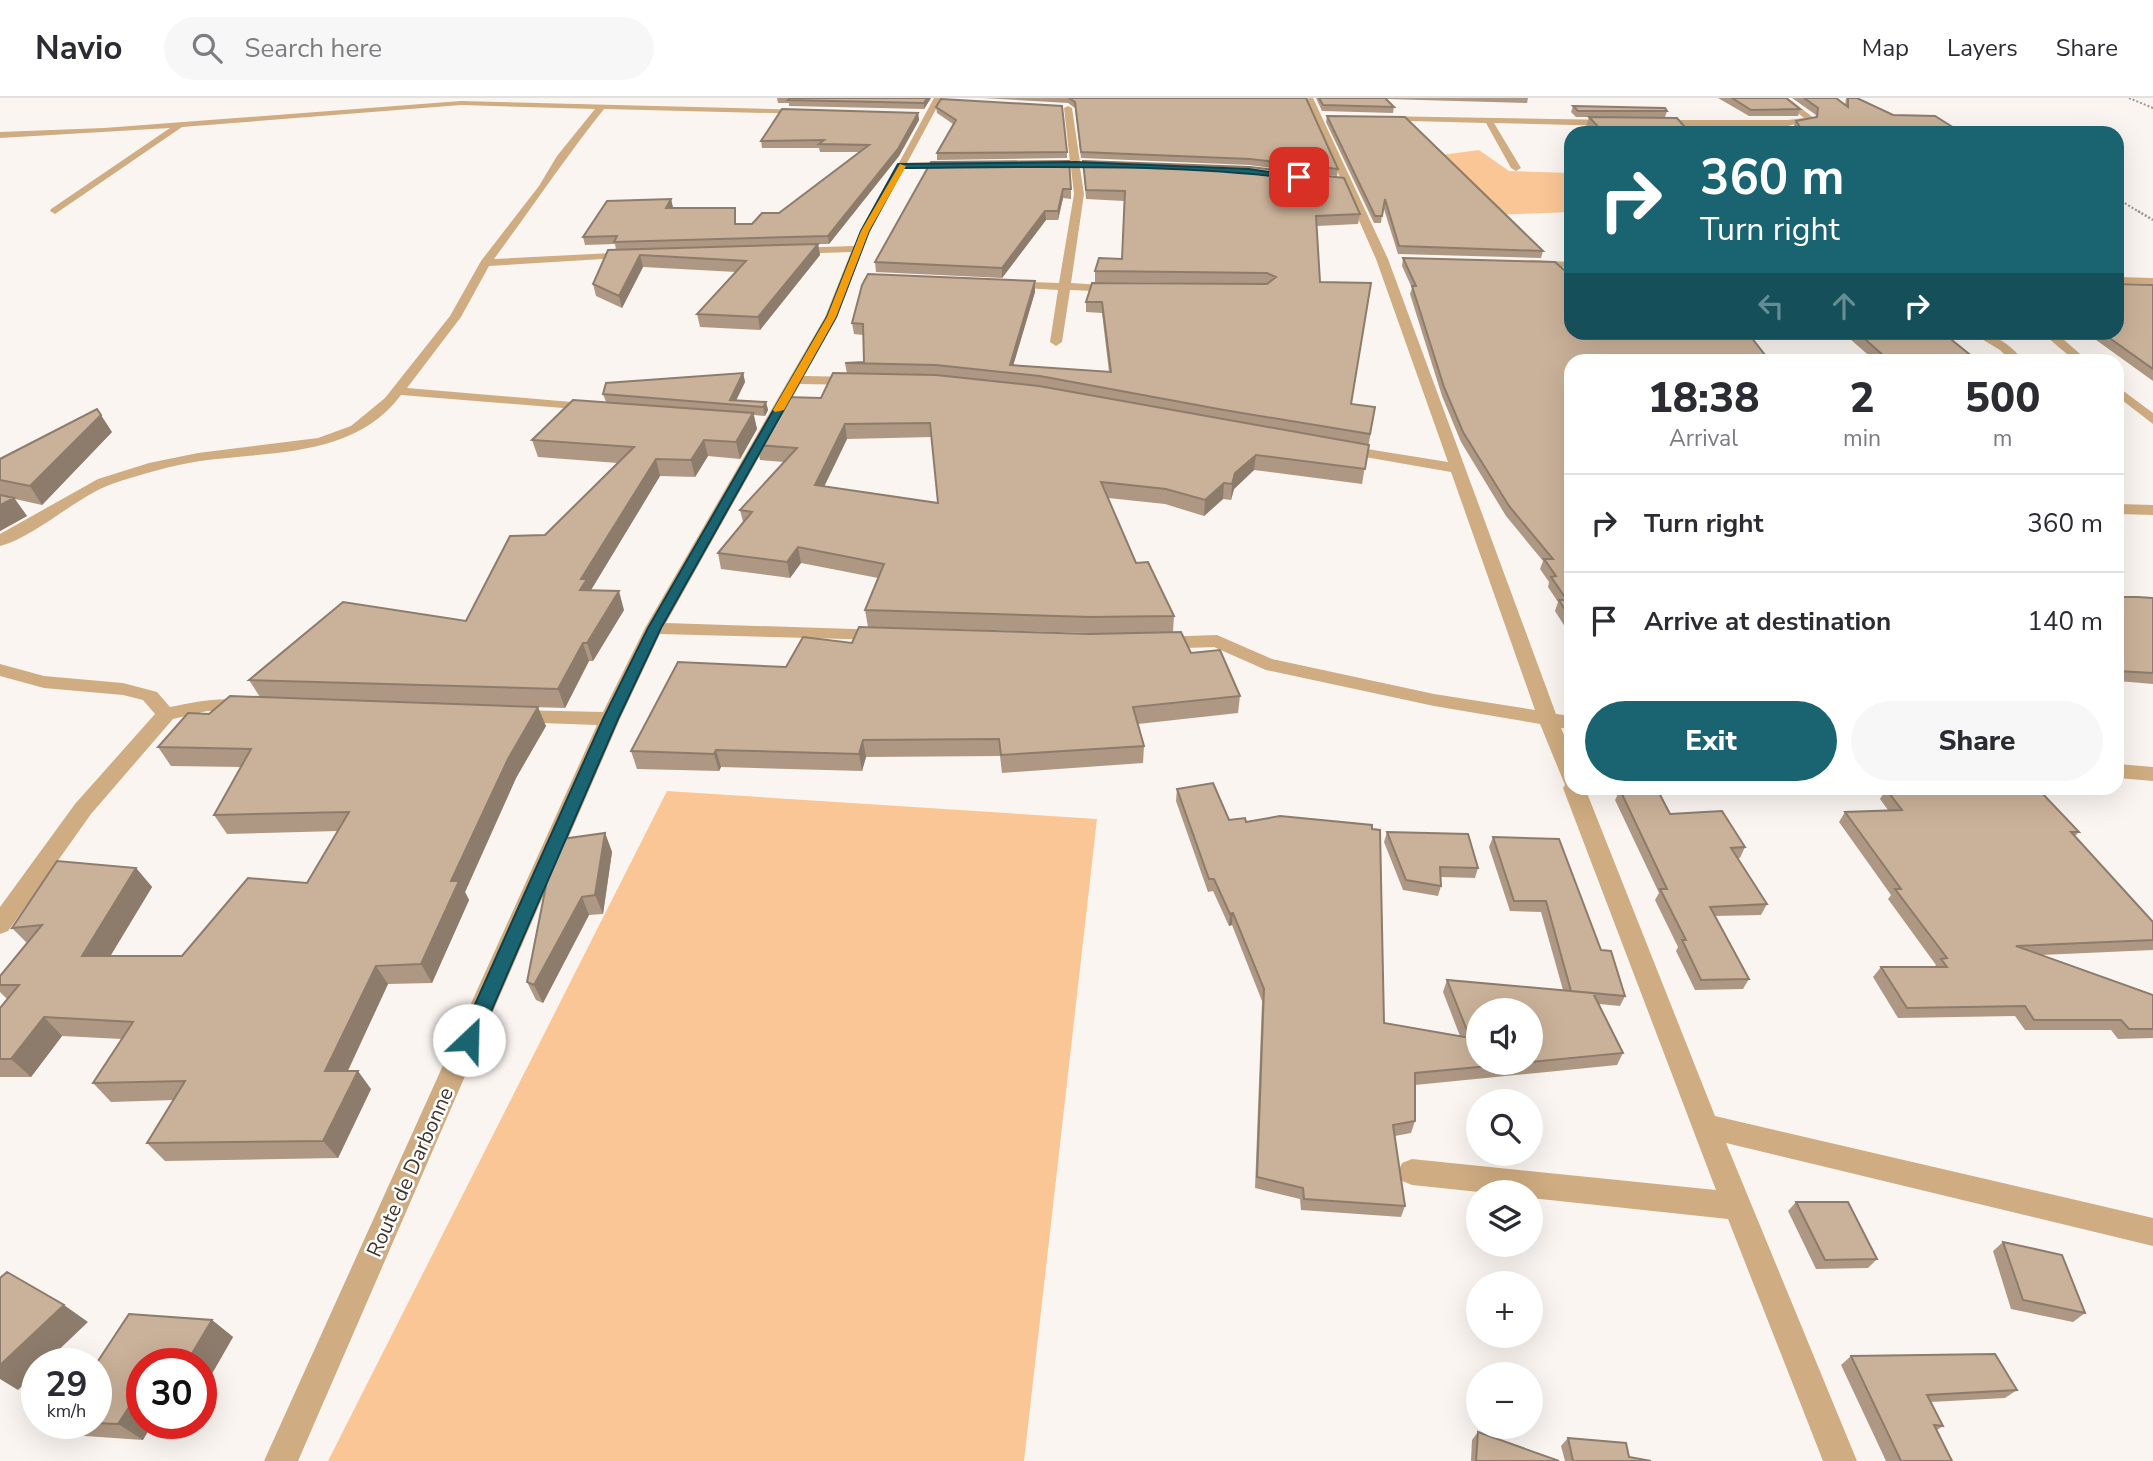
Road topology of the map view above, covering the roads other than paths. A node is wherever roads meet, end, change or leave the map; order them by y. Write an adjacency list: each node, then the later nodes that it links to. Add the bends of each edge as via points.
1 (1309, 98): 43 (street, via 1326,116 1343,183 1389,259)
2 (1783, 98): 10 (street, via 1811,119)
3 (602, 106): 6 (street); 11 (street, via 461,103); 23 (street)
4 (1068, 108): 14 (street)
5 (928, 109): 16 (street, Route de Darbonne)
6 (820, 112)
7 (1371, 117): 8 (street)
8 (1489, 121): 9 (street); 18 (street)
9 (1620, 123)
10 (1648, 123)
11 (181, 125): 12 (street); 19 (street)
12 (0, 135)
13 (1035, 164): 14 (street)
14 (1076, 164): 17 (street); 29 (street, via 1079,194)
15 (971, 165): 16 (street)
16 (901, 166): 20 (street, Route de Darbonne)
17 (1116, 166)
18 (1516, 168)
19 (55, 211)
20 (858, 249): 21 (street); 36 (street, Route de Darbonne, via 854,277)
21 (776, 251)
22 (638, 255): 23 (street)
23 (485, 263): 38 (street, via 455,317)
24 (1517, 263): 25 (street)
25 (1564, 265)
26 (2124, 280): 27 (street)
27 (2153, 281)
28 (987, 282): 29 (street)
29 (1065, 287): 30 (street); 33 (street)
30 (1132, 289)
31 (1991, 340): 34 (street)
32 (2057, 340): 35 (street)
33 (1056, 342)
34 (2011, 354)
35 (2074, 354)
36 (796, 380): 37 (street); 49 (street, Route de Darbonne, via 764,423)
37 (873, 382)
38 (398, 391): 40 (street); 47 (street, via 356,429 320,442 154,466 103,482)
39 (2124, 396): 41 (street)
40 (605, 409)
41 (2153, 421)
42 (1324, 446): 43 (street)
43 (1457, 468): 57 (street)
44 (23, 508): 47 (street)
45 (2124, 509): 46 (street)
46 (2153, 510)
47 (46, 513): 48 (street)
48 (0, 541)
49 (654, 628): 50 (street); 56 (street, Route de Darbonne)
50 (900, 636)
51 (1145, 642): 57 (street, via 1217,641 1266,664)
52 (0, 670): 54 (street, via 44,682 150,696)
53 (272, 708): 54 (street, via 207,705)
54 (166, 714): 63 (street, via 83,809)
55 (500, 715): 56 (street)
56 (610, 719): 68 (street, Route de Darbonne)
57 (1548, 720): 58 (street); 59 (street)
58 (1564, 722)
59 (1564, 760)
60 (2124, 772): 61 (street)
61 (2153, 774)
62 (1577, 795): 64 (street)
63 (0, 925)
64 (1705, 1126): 66 (street); 67 (street)
65 (1412, 1172): 66 (street)
66 (1738, 1206): 69 (street)
67 (2153, 1232)
68 (281, 1461)
69 (1840, 1461)

